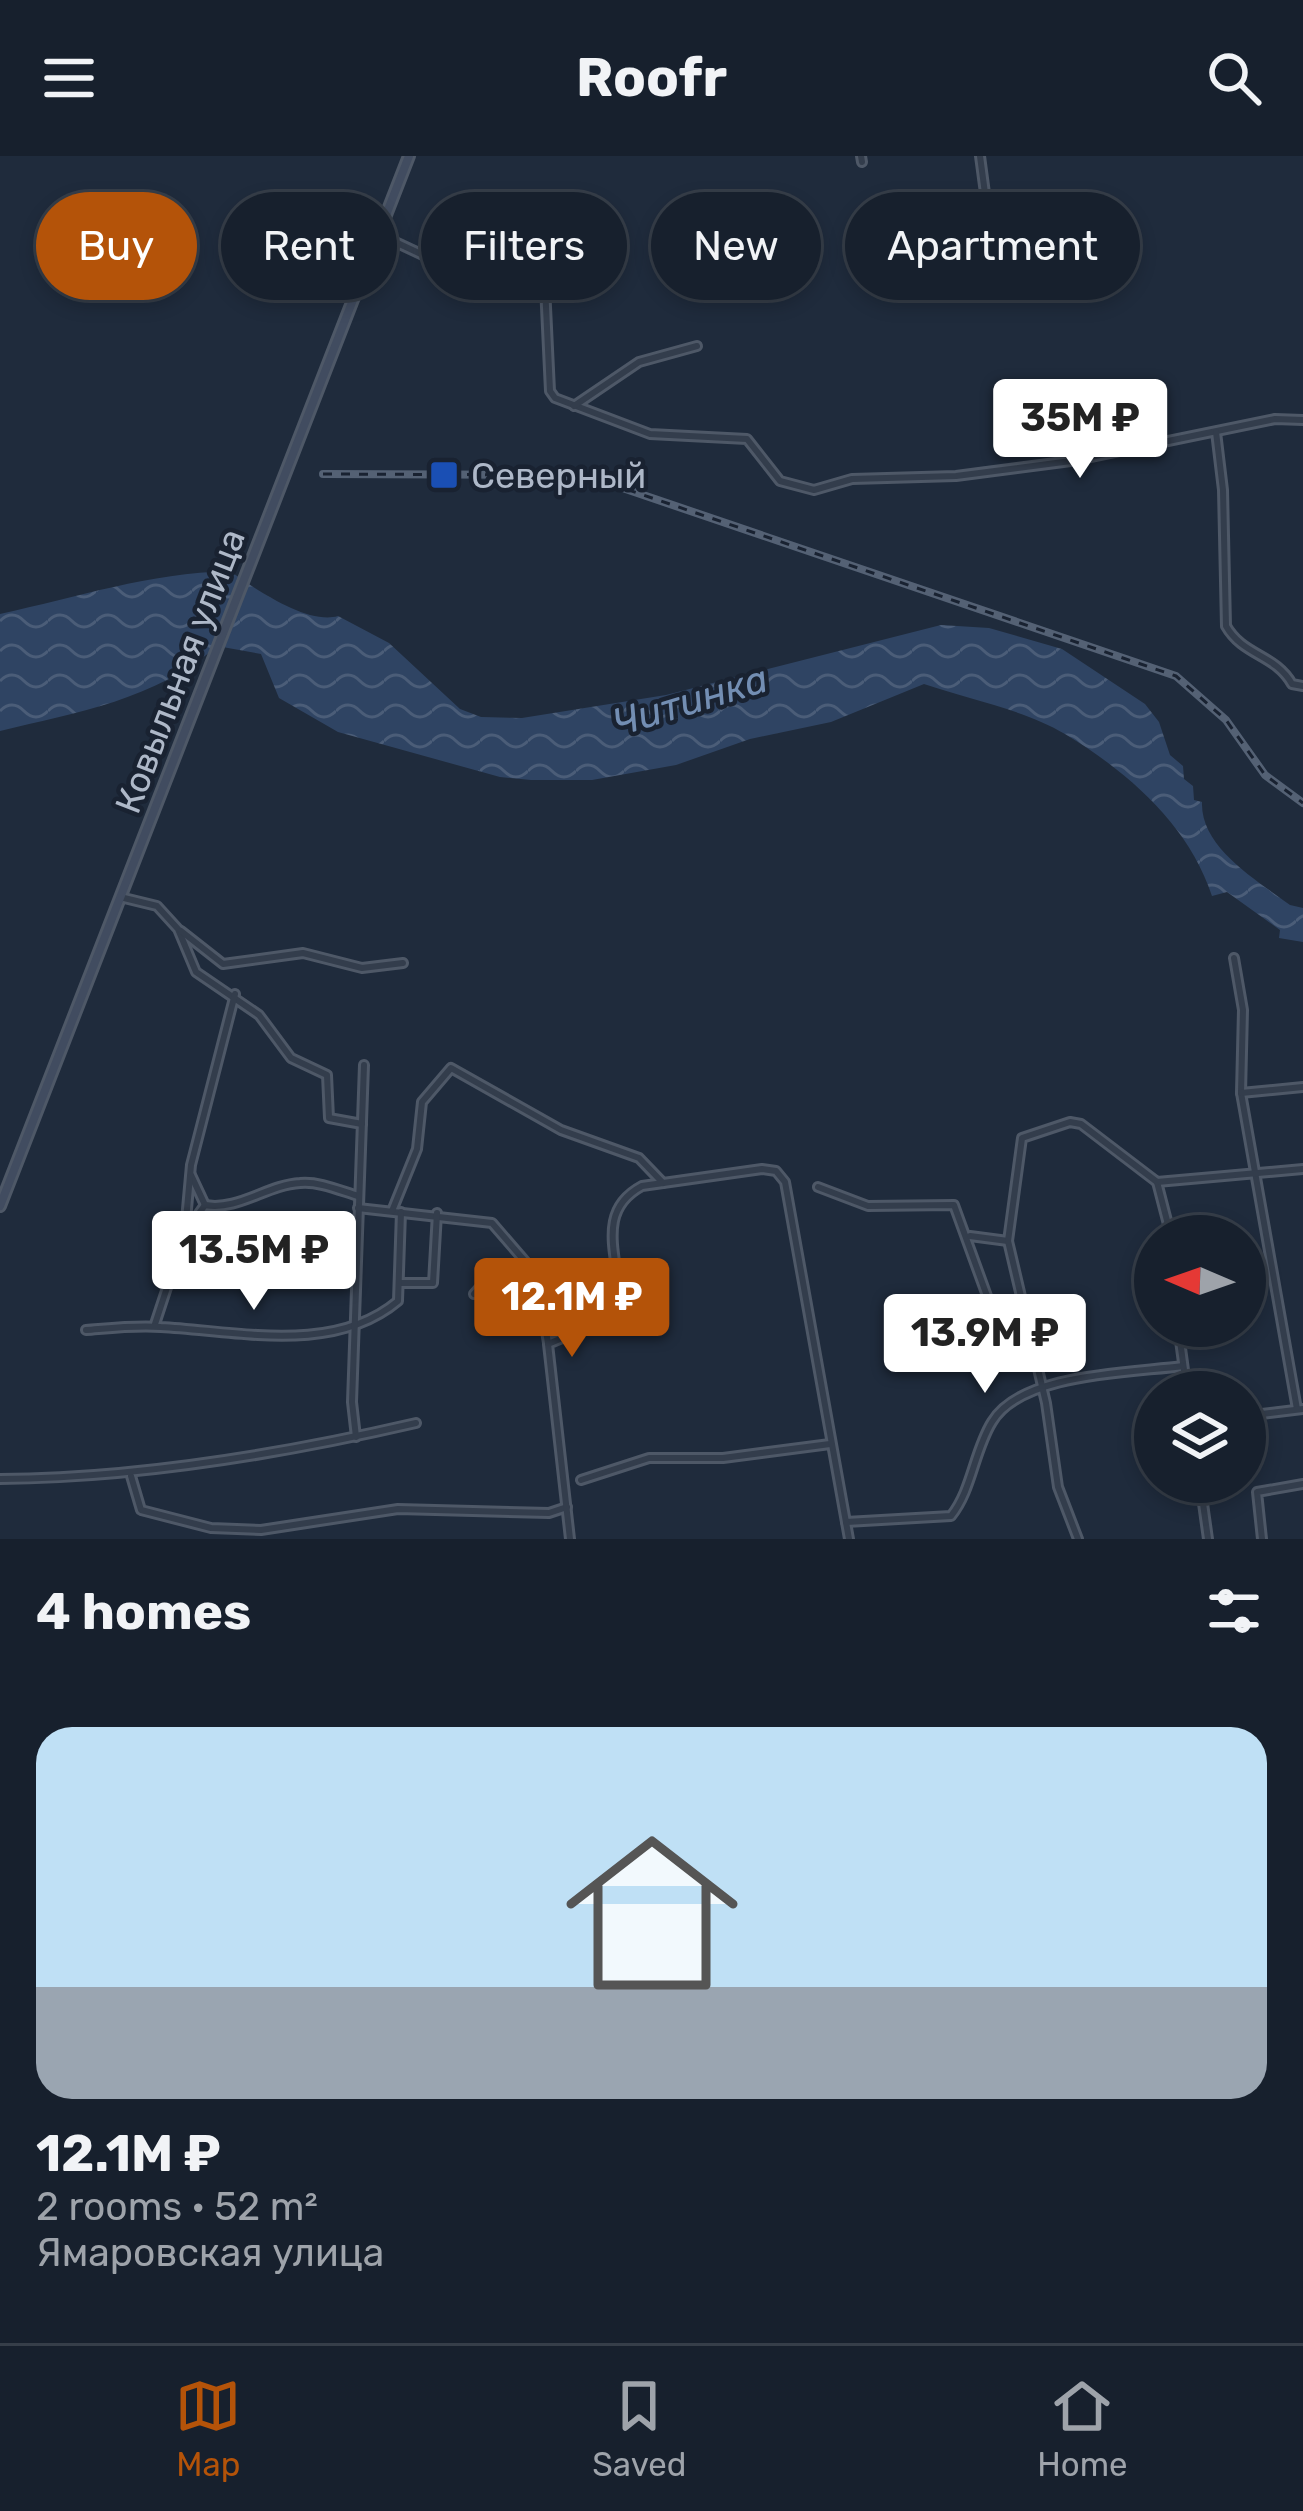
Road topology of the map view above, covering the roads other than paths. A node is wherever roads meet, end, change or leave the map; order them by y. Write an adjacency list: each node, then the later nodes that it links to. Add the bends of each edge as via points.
1 (409, 156): 3 (main road, Ковыльная улица)
2 (980, 156): 4 (street)
3 (395, 192)
4 (985, 192)
5 (397, 243): 8 (street, via 545,286 550,391)
6 (353, 300): 12 (main road, Ковыльная улица)
7 (698, 346): 8 (street, via 639,362)
8 (574, 406): 10 (street, via 650,434 747,439 788,486 814,490 852,479 1023,468)
9 (1303, 420): 10 (street)
10 (1216, 432): 11 (street, via 1226,626 1237,644 1280,663 1292,685)
11 (1303, 686)
12 (120, 897): 13 (street, via 158,906); 29 (main road, Ковыльная улица)
13 (178, 929): 15 (street, via 223,964 303,953 362,968); 16 (street, via 196,972)
14 (1234, 958): 19 (street, via 1243,1010)
15 (403, 963)
16 (235, 994): 20 (street, via 281,1049 327,1075 329,1118); 22 (street)
17 (364, 1065): 20 (street)
18 (1303, 1087): 19 (street)
19 (1241, 1093): 23 (street)
20 (362, 1124): 27 (street)
21 (1303, 1169): 23 (street)
22 (190, 1172): 28 (street); 34 (street)
23 (1255, 1175): 24 (street); 46 (street)
24 (1157, 1182): 33 (street); 36 (street, via 1081,1124 1022,1138)
25 (663, 1183): 31 (street, via 639,1158 561,1130 451,1068 422,1102); 43 (street, via 629,1192 609,1228 617,1315); 55 (street, via 762,1169 785,1182)
26 (818, 1187): 35 (street, via 868,1206 949,1203)
27 (358, 1196): 28 (street, via 303,1182 230,1206); 30 (street)
28 (205, 1205): 34 (street)
29 (0, 1206)
30 (358, 1208): 31 (street); 40 (street)
31 (397, 1211): 32 (street); 38 (street)
32 (437, 1213): 37 (street, via 493,1223); 38 (street, via 433,1283)
33 (1166, 1215)
34 (185, 1233): 41 (street)
35 (969, 1236): 36 (street); 48 (street, via 1003,1340)
36 (1008, 1241): 48 (street)
37 (536, 1274): 39 (street, via 491,1275); 43 (street)
38 (398, 1283): 40 (street, via 395,1305)
39 (474, 1294)
40 (356, 1323): 41 (street, via 299,1338); 54 (street)
41 (154, 1326): 42 (street)
42 (86, 1330)
43 (548, 1344): 61 (street)
44 (1181, 1347): 47 (street)
45 (1303, 1358): 46 (street)
46 (1288, 1360): 51 (street)
47 (1183, 1366): 49 (street); 50 (street)
48 (1034, 1367): 50 (street)
49 (1184, 1371)
50 (1042, 1387): 62 (street, via 1014,1397 992,1422 951,1516); 65 (street, via 1058,1487)
51 (1300, 1409): 52 (street)
52 (1266, 1413)
53 (416, 1423): 54 (street)
54 (356, 1437): 56 (street)
55 (832, 1443): 58 (street, via 723,1458 649,1458); 62 (street)
56 (130, 1476): 57 (street); 61 (street, via 141,1510 239,1530 398,1509)
57 (0, 1479)
58 (581, 1480)
59 (1303, 1484): 67 (street, via 1257,1492)
60 (1203, 1503): 66 (street)
61 (567, 1507): 63 (street)
62 (846, 1522): 64 (street)
63 (570, 1539)
64 (849, 1539)
65 (1078, 1539)
66 (1208, 1539)
67 (1262, 1539)

